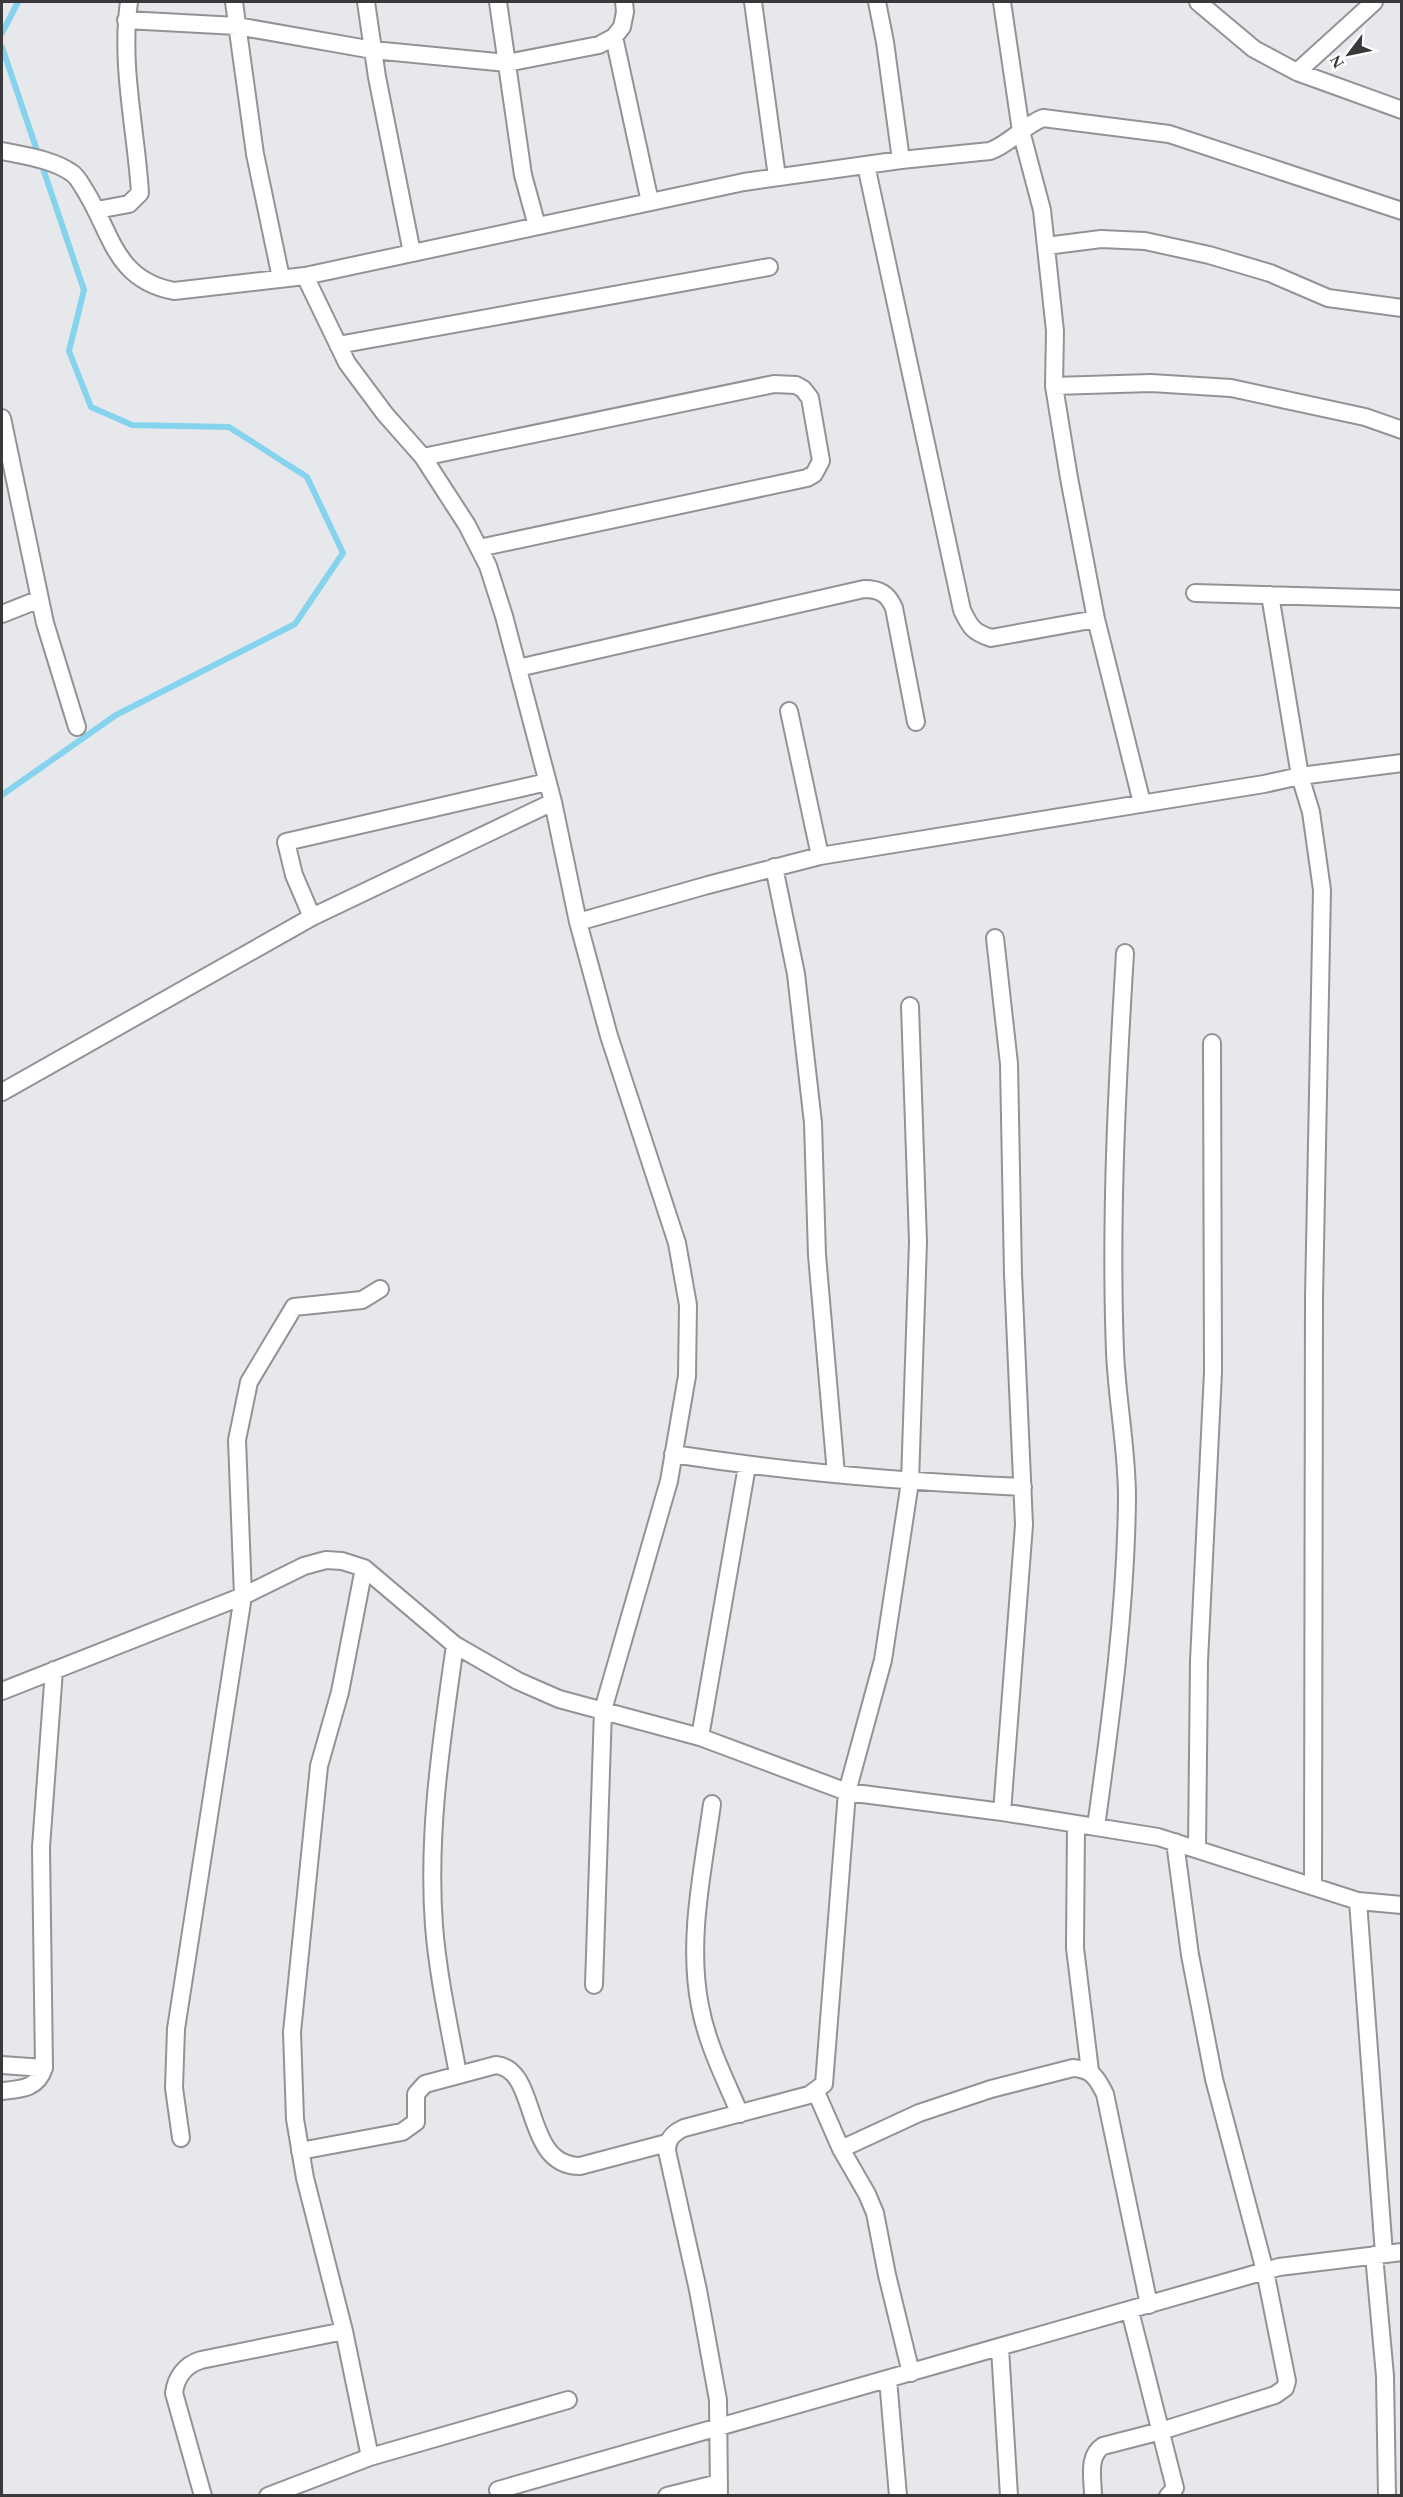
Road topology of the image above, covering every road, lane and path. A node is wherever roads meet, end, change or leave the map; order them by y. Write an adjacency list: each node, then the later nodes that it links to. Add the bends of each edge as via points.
1 (129, 2): 11 (street)
2 (234, 2): 12 (street)
3 (366, 2): 14 (street)
4 (498, 2): 15 (street)
5 (624, 2): 13 (street, via 622,27)
6 (753, 2): 22 (street)
7 (877, 2): 20 (street)
8 (1002, 2): 18 (street)
9 (1374, 2): 16 (street)
10 (1204, 3): 16 (street, via 1254,49)
11 (126, 20): 12 (street); 24 (street, via 128,84 140,193 129,204)
12 (237, 26): 14 (street); 31 (street, via 255,154)
13 (614, 37): 15 (street, via 599,45); 23 (street)
14 (373, 50): 15 (street); 28 (street)
15 (507, 63): 26 (street, via 523,175)
16 (1297, 72): 17 (street)
17 (1401, 110)
18 (1021, 131): 20 (street, via 990,151); 25 (street, via 1043,118 1169,134); 27 (street, via 1042,210)
19 (2, 151): 24 (street, via 55,164 74,174)
20 (900, 160): 21 (street)
21 (866, 165): 22 (street); 44 (street, via 962,610 968,622 976,633 991,638)
22 (777, 177): 23 (street)
23 (650, 202): 26 (street)
24 (97, 210): 31 (street, via 109,240 125,264 155,288 174,291)
25 (1401, 211)
26 (537, 226): 28 (street)
27 (1046, 246): 32 (street, via 1101,239 1145,241 1270,273 1328,298); 34 (street, via 1055,330)
28 (412, 253): 30 (street)
29 (769, 267): 33 (street)
30 (305, 276): 31 (street); 33 (street)
31 (281, 278)
32 (1401, 308)
33 (338, 345): 37 (street, via 385,414)
34 (1054, 386): 36 (street, via 1151,383 1231,388 1365,417); 44 (street)
35 (2, 418): 41 (street)
36 (1401, 430)
37 (423, 457): 38 (street); 38 (street, via 774,384 795,385 810,398 821,461 807,478)
38 (479, 548): 45 (street)
39 (1195, 593): 40 (street)
40 (1270, 595): 42 (street); 50 (street)
41 (40, 599): 43 (street); 48 (street)
42 (1401, 599)
43 (2, 614)
44 (1096, 619): 53 (street)
45 (518, 668): 47 (street, via 876,589 890,599 894,608); 51 (street)
46 (789, 711): 54 (street)
47 (916, 722)
48 (77, 727)
49 (1401, 763): 50 (street)
50 (1300, 776): 53 (street); 83 (street, via 1311,812 1322,890 1314,1309)
51 (547, 782): 52 (street); 56 (street, via 286,842 294,875)
52 (553, 802): 56 (street); 57 (street)
53 (1142, 803): 54 (street)
54 (820, 856): 55 (street)
55 (774, 867): 57 (street); 66 (street, via 796,974 813,1123 817,1255)
56 (312, 917): 62 (street)
57 (578, 922): 64 (street, via 609,1036 677,1243 686,1294 687,1376)
58 (995, 939): 68 (street, via 1009,1064)
59 (1125, 953): 80 (street, via 1114,1209 1115,1353 1127,1495 1112,1716)
60 (910, 1006): 67 (street, via 918,1242)
61 (1212, 1043): 82 (street, via 1214,1372 1199,1661)
62 (2, 1092)
63 (380, 1289): 70 (street, via 362,1300 294,1307 249,1382 237,1440)
64 (674, 1454): 65 (street); 74 (street)
65 (747, 1466): 66 (street); 75 (street)
66 (836, 1474): 67 (street)
67 (910, 1482): 68 (street); 76 (street, via 883,1660)
68 (1023, 1487): 78 (street, via 1024,1525)
69 (364, 1568): 70 (street, via 326,1560 304,1566); 71 (street); 97 (street, via 340,1692 319,1766 292,2032)
70 (243, 1596): 72 (street); 94 (street, via 176,2029 174,2088)
71 (455, 1645): 74 (street, via 518,1681 559,1699); 90 (street, via 432,1841 434,1926)
72 (54, 1670): 73 (street); 88 (street, via 41,1847)
73 (2, 1691)
74 (603, 1710): 75 (street); 86 (street)
75 (700, 1737): 76 (street)
76 (848, 1792): 78 (street); 92 (street, via 826,2076)
77 (712, 1804): 93 (street, via 695,1950 700,2006 714,2055)
78 (1002, 1812): 79 (street)
79 (1076, 1824): 80 (street); 89 (street, via 1075,1948)
80 (1096, 1827): 81 (street)
81 (1175, 1842): 82 (street); 100 (street, via 1190,1955 1214,2079)
82 (1197, 1849): 83 (street)
83 (1313, 1885): 84 (street)
84 (1358, 1901): 85 (street); 99 (street)
85 (1401, 1905)
86 (594, 1985)
87 (2, 2065): 88 (street)
88 (44, 2068): 91 (street, via 31,2086)
89 (1090, 2071): 96 (street, via 1073,2068 954,2101); 101 (street, via 1105,2094)
90 (458, 2074): 95 (street, via 496,2065 509,2070 516,2076 547,2150 567,2166); 97 (street, via 419,2089 414,2100 416,2122 402,2132)
91 (2, 2091)
92 (816, 2092): 93 (street); 96 (street)
93 (740, 2114): 95 (street, via 678,2131)
94 (181, 2138)
95 (667, 2142): 108 (street, via 716,2389)
96 (841, 2149): 105 (street, via 875,2213)
97 (300, 2151): 103 (street)
98 (1401, 2252): 99 (street)
99 (1379, 2254): 100 (street); 120 (street)
100 (1265, 2271): 101 (street); 109 (street, via 1287,2380 1285,2388 1275,2395)
101 (1149, 2306): 102 (street)
102 (1130, 2311): 104 (street); 109 (street)
103 (344, 2331): 110 (street); 114 (street, via 201,2360 183,2371 174,2393)
104 (1000, 2348): 105 (street); 118 (street)
105 (911, 2373): 106 (street)
106 (888, 2379): 108 (street); 117 (street)
107 (568, 2400): 110 (street)
108 (718, 2427): 111 (street); 112 (street)
109 (1161, 2431): 113 (street); 119 (street, via 1102,2446 1096,2451)
110 (370, 2457): 115 (street)
111 (719, 2489): 116 (street)
112 (498, 2490)
113 (1175, 2493)
114 (203, 2496)
115 (268, 2496)
116 (667, 2496)
117 (898, 2496)
118 (1009, 2496)
119 (1093, 2496)
120 (1387, 2496)

